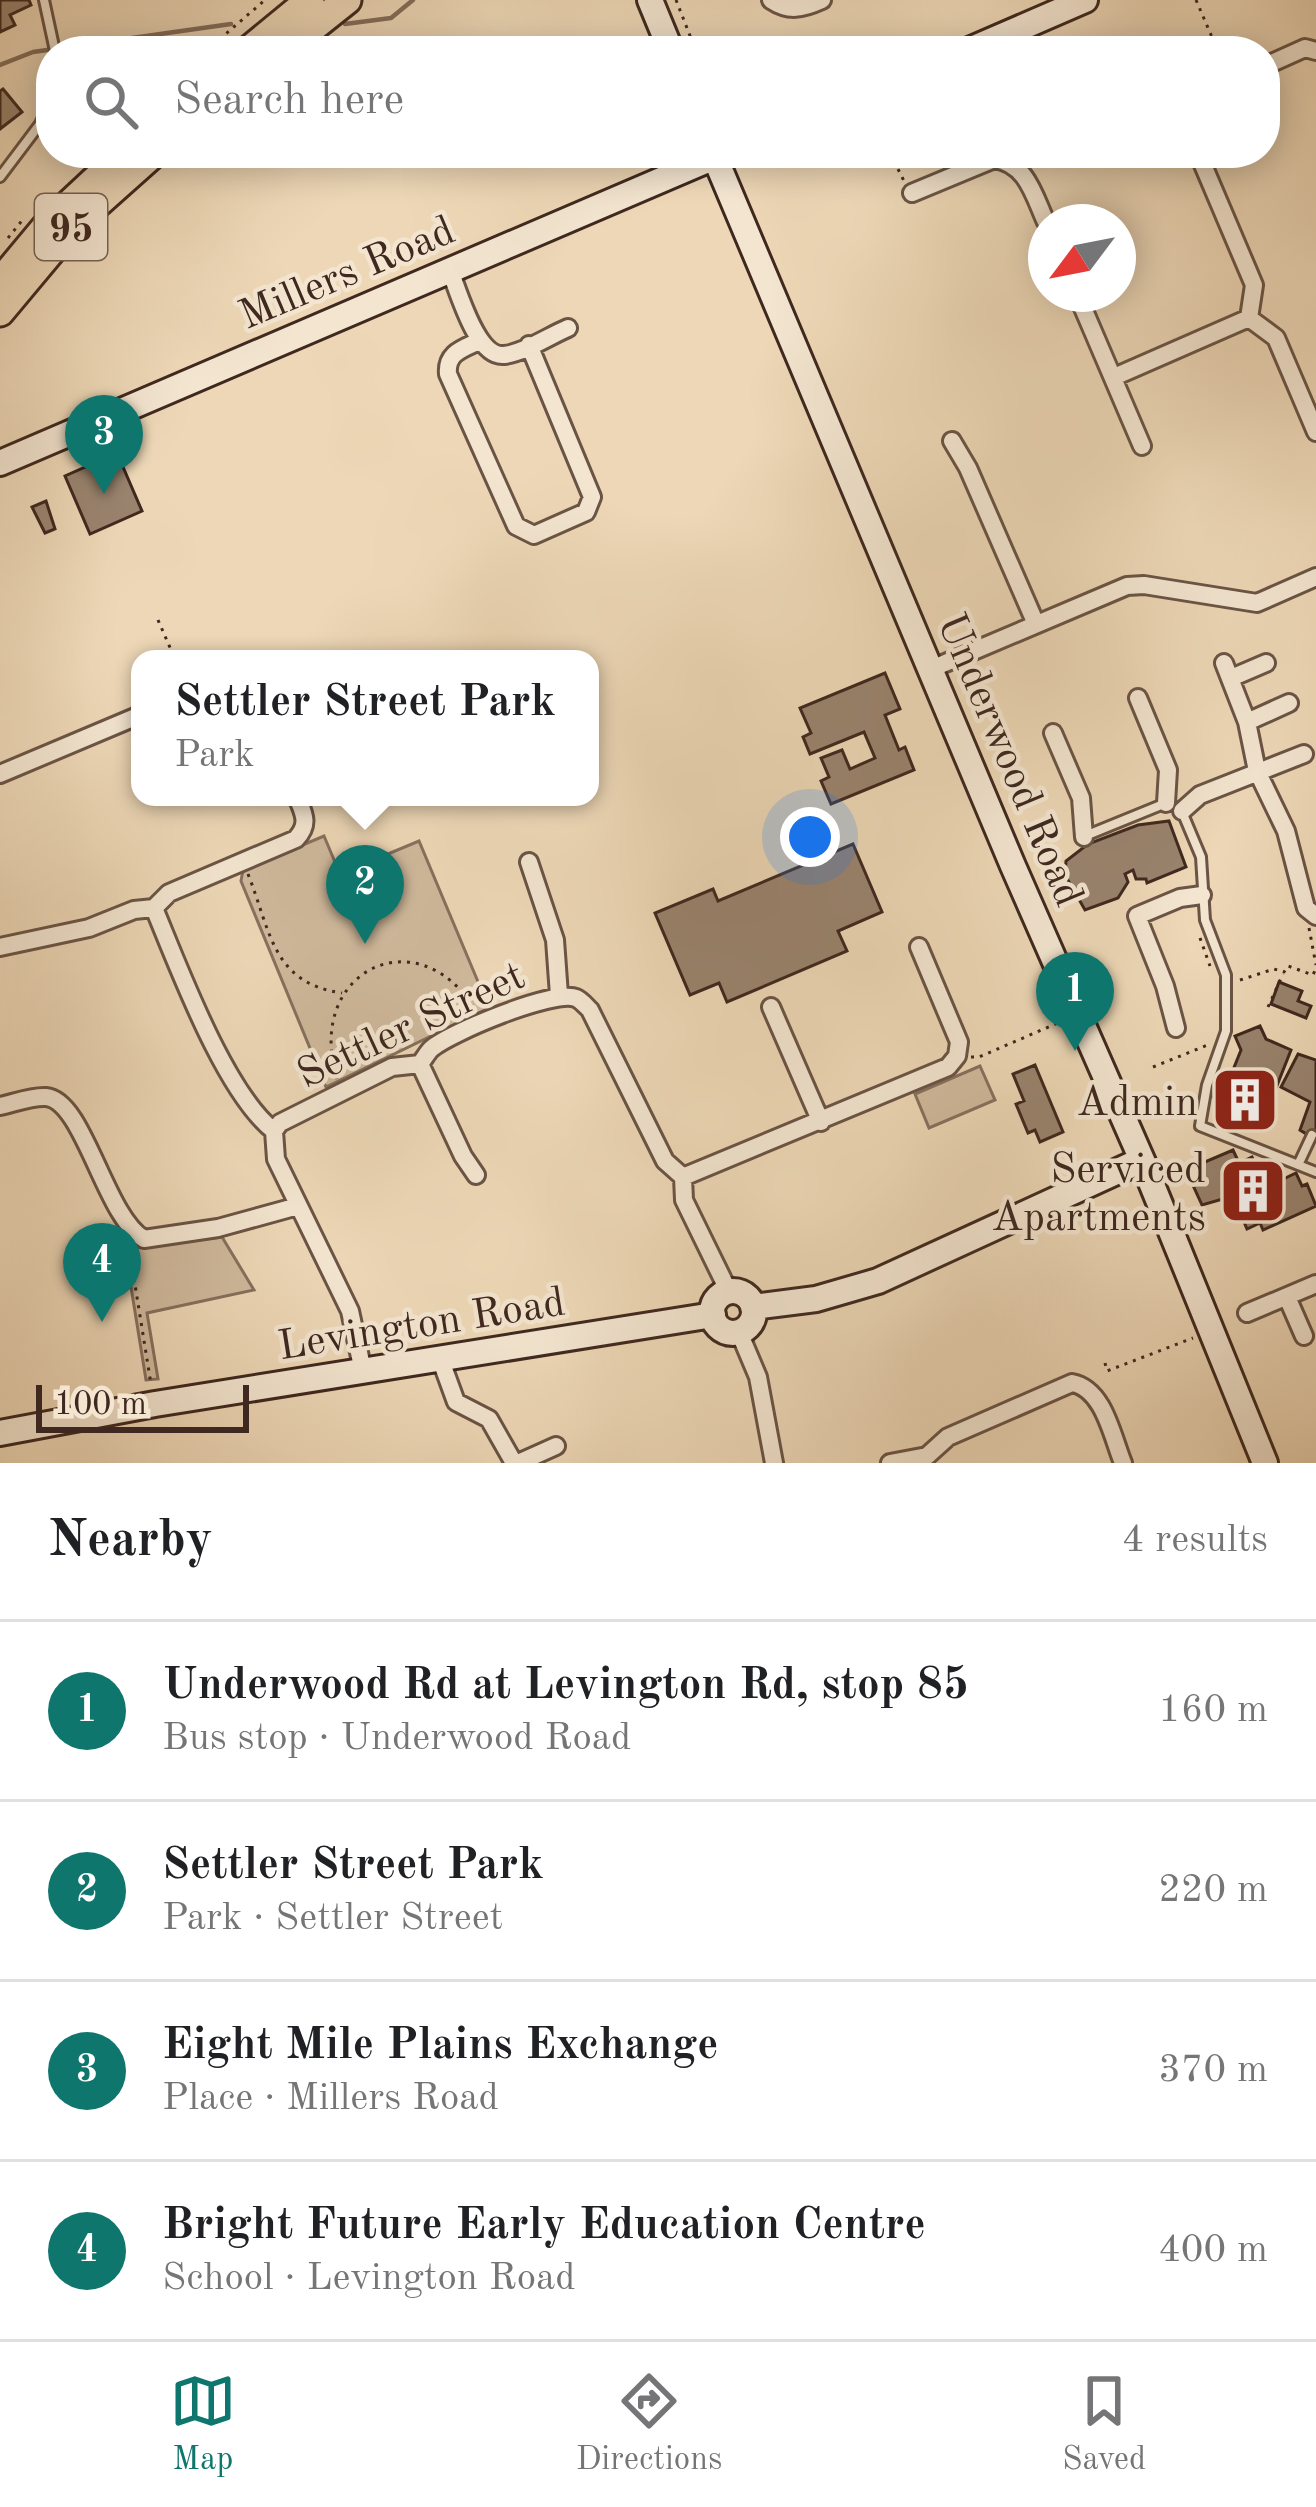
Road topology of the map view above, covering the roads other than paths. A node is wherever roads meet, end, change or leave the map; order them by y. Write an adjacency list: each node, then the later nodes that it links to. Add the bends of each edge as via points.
1 (44, 0): 8 (lane)
2 (310, 0): 9 (main road)
3 (347, 0): 10 (main road)
4 (650, 0): 11 (street)
5 (771, 0): 6 (street, via 786,9)
6 (822, 0)
7 (1084, 0): 12 (street)
8 (53, 36)
9 (266, 36)
10 (302, 36)
11 (664, 36)
12 (1001, 36)
13 (1316, 51): 14 (street)
14 (1280, 59)
15 (36, 129): 23 (lane)
16 (108, 168): 27 (main road, 95)
17 (137, 168): 28 (main road, 95, via 70,227)
18 (684, 168): 26 (street, Millers Road)
19 (723, 168): 42 (street, Underwood Road)
20 (972, 168): 24 (street)
21 (1018, 168): 25 (street)
22 (1204, 168): 30 (street, via 1254,285)
23 (0, 178)
24 (912, 193)
25 (1037, 204)
26 (449, 268): 32 (street); 38 (street, Millers Road)
27 (0, 282)
28 (0, 312)
29 (1085, 312): 34 (street)
30 (1249, 317): 34 (street); 35 (street, via 1276,338)
31 (568, 328): 33 (street)
32 (479, 340): 33 (street, via 503,356); 33 (street, via 452,355 448,374 516,526 535,535 586,512 592,497)
33 (529, 345)
34 (1114, 377): 37 (street)
35 (1316, 432)
36 (952, 441): 40 (street)
37 (1142, 446)
38 (0, 463)
39 (1316, 577): 40 (street, via 1257,603 1136,584)
40 (1036, 624): 42 (street)
41 (1266, 662): 46 (street, via 1227,670)
42 (932, 669): 68 (street, Underwood Road)
43 (1138, 698): 52 (street)
44 (1289, 703): 46 (street)
45 (131, 719): 50 (street)
46 (1247, 722): 49 (street)
47 (1053, 733): 53 (street, via 1081,798)
48 (1304, 754): 49 (street)
49 (1257, 771): 52 (street); 57 (street, via 1286,830 1306,908)
50 (0, 774)
51 (301, 806): 56 (street, via 306,818 296,839 169,892)
52 (1174, 807): 53 (lane); 55 (lane, via 1201,857)
53 (1084, 837)
54 (529, 862): 60 (street, via 554,940)
55 (1202, 895): 62 (street, via 1137,916); 69 (lane, via 1226,975 1226,1031 1200,1126)
56 (154, 908): 58 (street); 66 (street, via 246,1106)
57 (1316, 916)
58 (0, 947)
59 (920, 947): 65 (street, via 957,1056)
60 (559, 995): 63 (street, Settler Street, via 432,1048); 72 (street, Settler Street, via 590,1010 665,1161)
61 (771, 1007): 65 (street)
62 (1176, 1028)
63 (420, 1064): 66 (street, Settler Street, via 392,1067); 71 (street)
64 (0, 1106): 73 (street, via 44,1096 66,1107 131,1232 144,1239)
65 (821, 1122): 72 (street)
66 (274, 1132): 73 (street, Settler Street, via 276,1159)
67 (1312, 1135): 69 (lane)
68 (1142, 1160): 77 (street, via 878,1281); 91 (street, Underwood Road)
69 (1298, 1165): 70 (lane)
70 (1316, 1172)
71 (476, 1175)
72 (683, 1177): 75 (street, Settler Street, via 684,1200)
73 (298, 1206): 83 (street, Settler Street, via 350,1311)
74 (1316, 1284): 76 (street)
75 (729, 1292): 77 (street, via 744,1294); 79 (street, via 716,1300)
76 (1287, 1297): 78 (street); 81 (street)
77 (754, 1307): 80 (street)
78 (1247, 1313)
79 (713, 1315): 80 (street, via 722,1329); 82 (street, Levington Road)
80 (739, 1332): 88 (street, via 758,1377)
81 (1304, 1336)
82 (440, 1358): 83 (street, Levington Road); 87 (street, via 456,1402 489,1419)
83 (363, 1371): 84 (street, Levington Road)
84 (0, 1433)
85 (556, 1446): 87 (street)
86 (928, 1460): 89 (street); 90 (street, via 948,1437 1072,1383 1090,1389)
87 (516, 1463)
88 (774, 1463)
89 (890, 1463)
90 (1123, 1463)
91 (1265, 1463)

